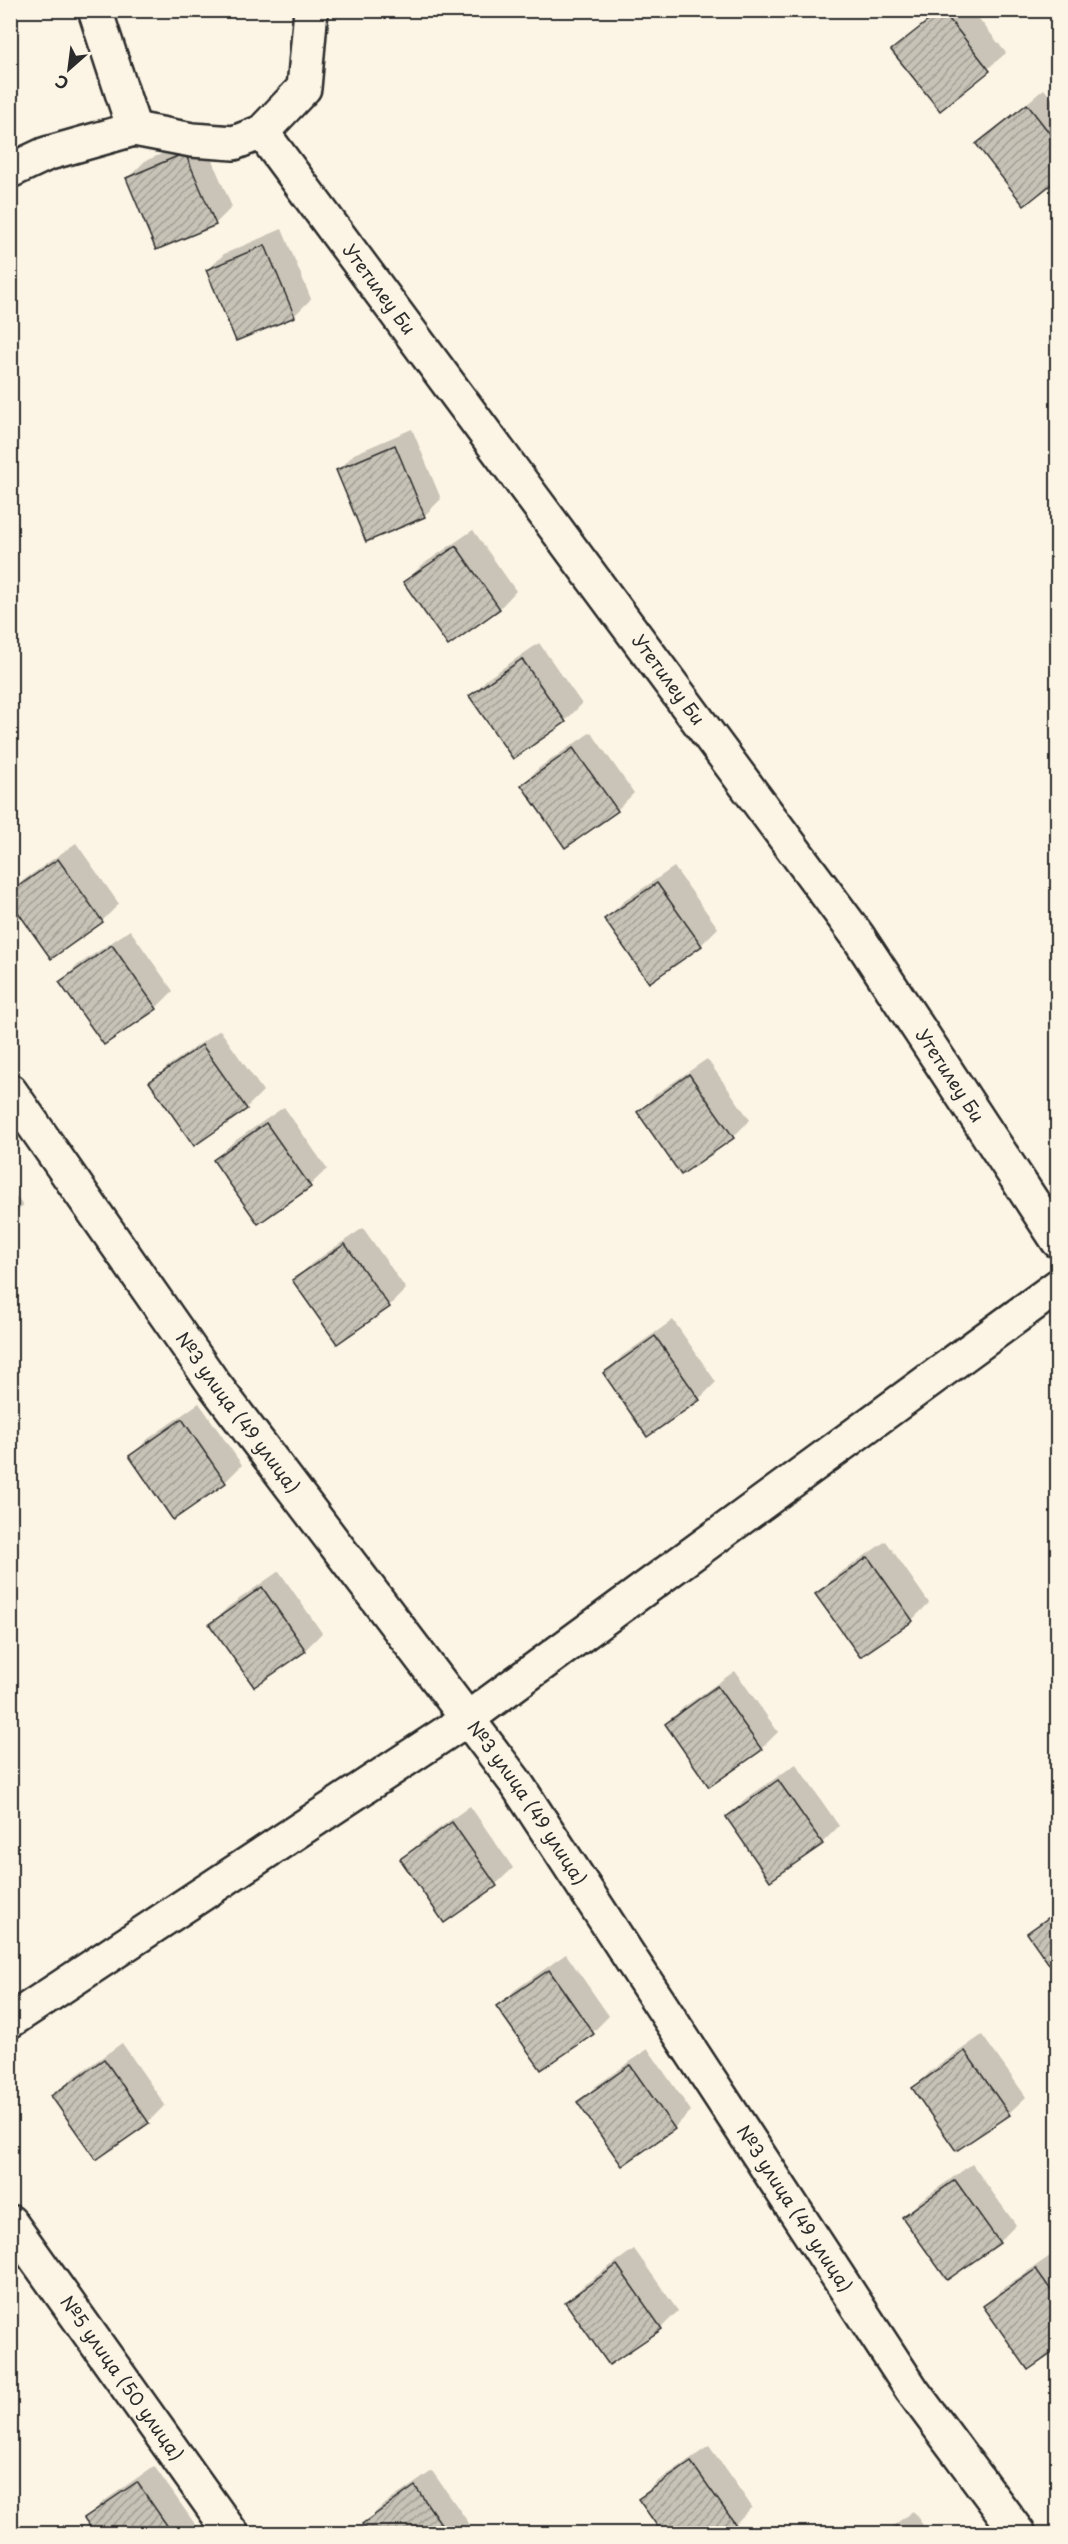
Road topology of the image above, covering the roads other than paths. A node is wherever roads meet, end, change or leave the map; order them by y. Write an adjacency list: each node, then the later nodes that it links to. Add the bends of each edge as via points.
1 (95, 10): 3 (street)
2 (311, 10): 4 (street, via 304,88)
3 (134, 129): 4 (street, via 192,140 234,142); 5 (street, via 46,154)
4 (262, 132): 7 (street, Утетилеу Би, via 857,934)
5 (10, 171)
6 (10, 1091): 9 (street, №3 улица (49 улица), via 214,1384)
7 (1058, 1241)
8 (1058, 1286): 9 (street)
9 (467, 1719): 10 (street); 13 (street, №3 улица (49 улица), via 516,1783 912,2390)
10 (10, 2021)
11 (10, 2222): 12 (street, №5 улица (50 улица))
12 (232, 2534)
13 (1019, 2534)

